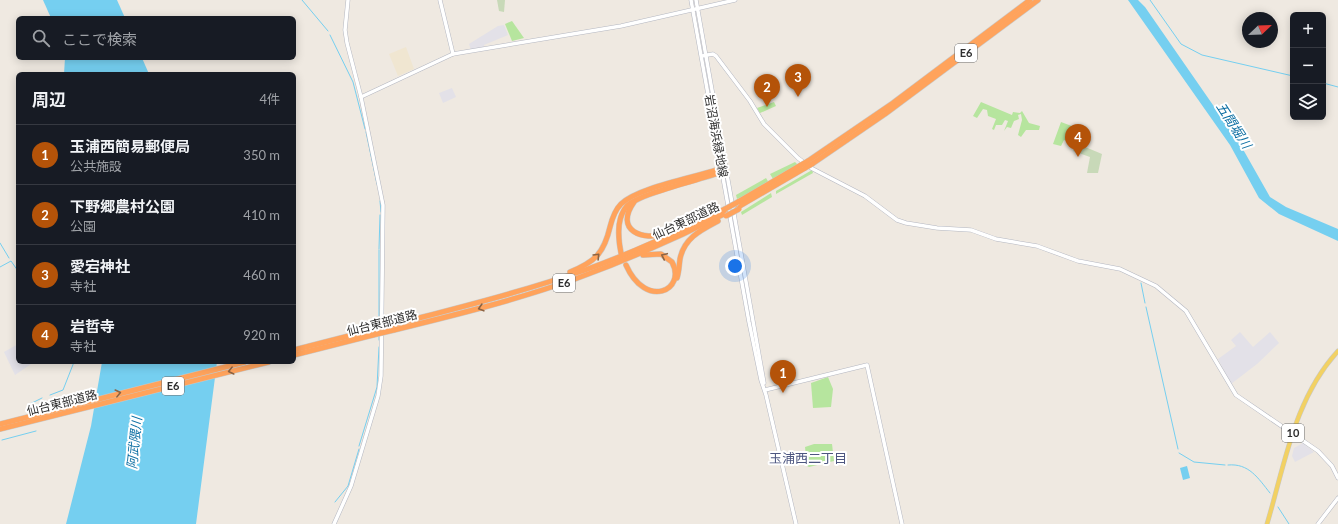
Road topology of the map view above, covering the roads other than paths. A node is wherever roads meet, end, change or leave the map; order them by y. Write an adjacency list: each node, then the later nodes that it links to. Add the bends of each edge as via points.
1 (348, 0): 11 (street, via 346,43)
2 (440, 0): 9 (street)
3 (692, 0): 8 (street, 岩沼海浜緑地線)
4 (696, 0): 8 (street, 岩沼海浜緑地線)
5 (735, 0): 8 (street)
6 (1030, 0): 12 (highway, 仙台東部道路 / E6)
7 (1038, 0): 12 (highway, 仙台東部道路 / E6)
8 (695, 9): 9 (street, via 622,26); 10 (street, 岩沼海浜緑地線)
9 (454, 54): 11 (street)
10 (704, 55): 14 (street, 岩沼海浜緑地線); 31 (street, via 716,56 764,124 798,158 865,196 897,220 937,228 971,230 1001,240 1037,246 1078,261 1120,269 1156,286 1186,311 1234,393)
11 (361, 97): 34 (street, via 383,205 381,376 378,396 351,486)
12 (894, 105): 13 (highway, 仙台東部道路 / E6, bridge)
13 (803, 167): 17 (highway, 仙台東部道路 / E6); 17 (highway, 仙台東部道路 / E6, via 762,194)
14 (723, 170): 15 (highway, via 646,191); 16 (highway); 28 (street, 岩沼海浜緑地線)
15 (627, 200): 16 (highway, via 619,213 617,224 620,253 620,218 628,205); 20 (highway, one-way to 15, via 593,260 605,245 616,211)
16 (635, 200): 18 (highway, via 629,210 628,222 633,231 646,237 665,234)
17 (738, 206): 18 (highway, 仙台東部道路 / E6, bridge)
18 (726, 213): 19 (highway, 仙台東部道路 / E6, via 639,254); 19 (highway, one-way to 19, via 688,240 682,251 676,280 665,293 652,294 640,289 624,265 636,282 649,291 665,289 674,279 674,268 670,259 661,254 648,253); 20 (highway, 仙台東部道路 / E6, via 612,260)
19 (551, 287): 21 (highway, 仙台東部道路 / E6, one-way to 21, via 468,311)
20 (511, 294): 21 (highway, 仙台東部道路 / E6)
21 (393, 327): 22 (highway, 仙台東部道路 / E6, bridge)
22 (373, 332): 23 (highway, 仙台東部道路 / E6); 25 (highway, 仙台東部道路 / E6)
23 (296, 350)
24 (1338, 351): 31 (main road, 10, via 1311,388)
25 (296, 355)
26 (237, 364): 29 (highway, 仙台東部道路 / E6, one-way to 26)
27 (261, 364): 30 (highway, 仙台東部道路 / E6, one-way to 30)
28 (765, 390): 35 (street, 岩沼海浜緑地線); 36 (street, via 867,365)
29 (0, 424)
30 (0, 429)
31 (1293, 433): 32 (street, via 1323,456); 37 (main road, 10)
32 (1338, 478)
33 (1338, 498): 38 (street)
34 (334, 524)
35 (796, 524)
36 (902, 524)
37 (1267, 524)
38 (1318, 524)

